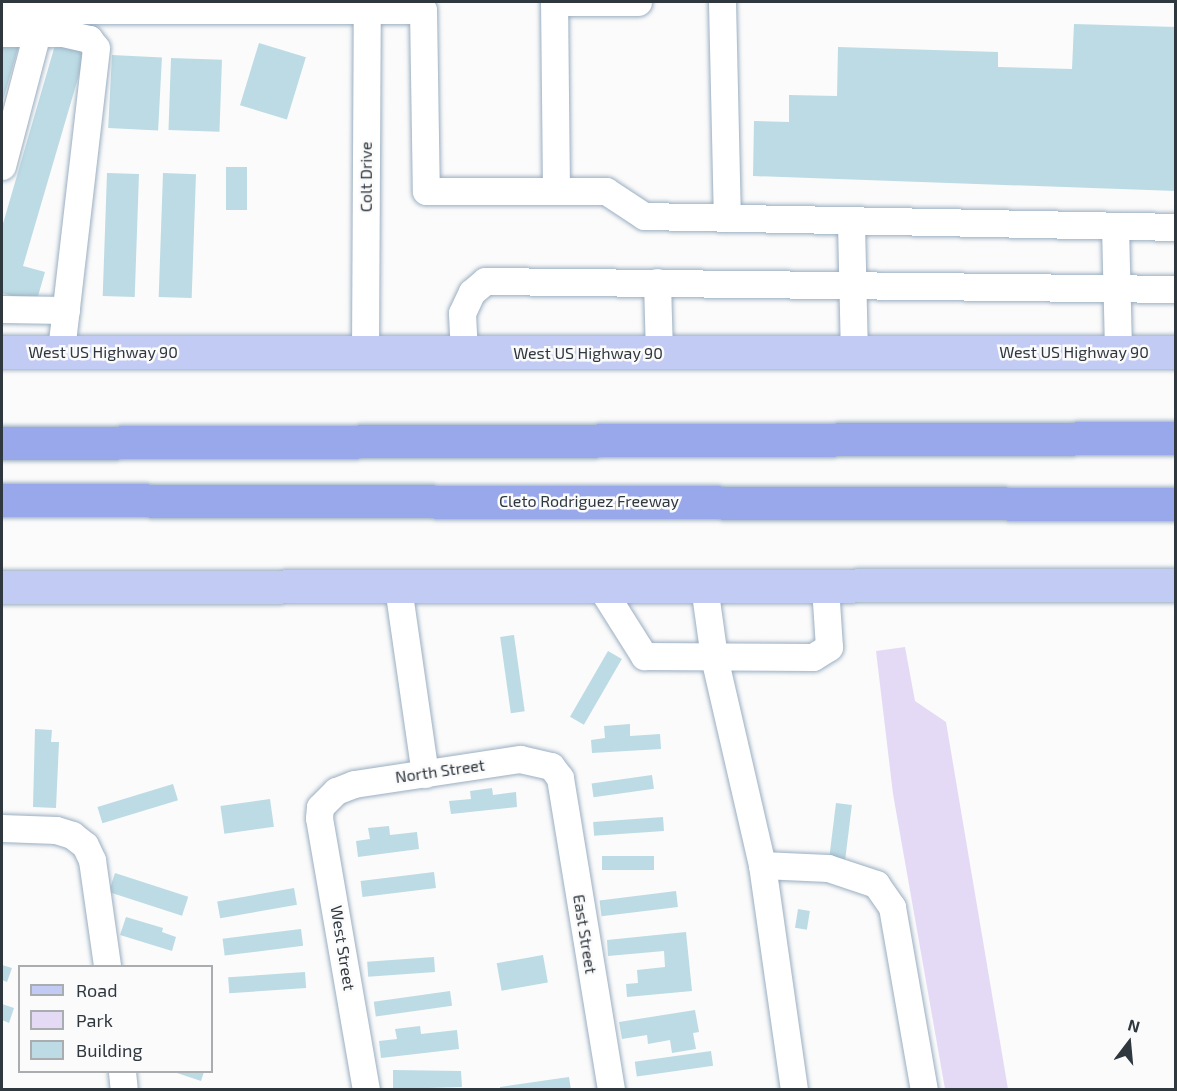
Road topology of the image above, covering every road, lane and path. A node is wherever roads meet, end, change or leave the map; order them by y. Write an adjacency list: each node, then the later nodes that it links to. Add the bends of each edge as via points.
1 (638, 2): 8 (street, via 554,2)
2 (722, 2): 9 (street)
3 (367, 6): 5 (street); 8 (street, via 423,10 426,191); 25 (street, Colt Drive)
4 (2, 10): 5 (street)
5 (39, 15): 6 (street); 7 (street); 18 (street, via 89,39 96,48)
6 (2, 33)
7 (2, 166)
8 (556, 190): 9 (street, via 606,191 644,216)
9 (727, 218): 10 (street)
10 (850, 223): 11 (street); 14 (street)
11 (1115, 226): 12 (street); 15 (street)
12 (1176, 227)
13 (657, 282): 14 (street); 21 (street); 26 (street, via 485,281 472,292 462,313)
14 (852, 285): 15 (street); 22 (street)
15 (1117, 288): 16 (street); 23 (street)
16 (1176, 289)
17 (2, 309): 18 (street)
18 (66, 310): 20 (street)
19 (2, 352): 20 (main road, West US Highway 90)
20 (61, 352): 25 (main road, West US Highway 90)
21 (659, 352): 22 (main road, West US Highway 90); 26 (main road, West US Highway 90)
22 (854, 352): 23 (main road, West US Highway 90)
23 (1118, 352): 24 (main road, West US Highway 90)
24 (1176, 352)
25 (365, 353): 26 (main road, West US Highway 90)
26 (464, 353)
27 (2, 424): 30 (highway, via 121,424)
28 (1176, 438): 30 (highway)
29 (2, 442): 30 (highway)
30 (278, 443)
31 (214, 499): 32 (highway, Cleto Rodriguez Freeway); 33 (highway, Cleto Rodriguez Freeway); 34 (highway, via 76,516)
32 (2, 500)
33 (1176, 504)
34 (2, 519)
35 (1176, 585): 38 (main road)
36 (600, 586): 37 (main road); 40 (main road); 41 (street, via 644,656)
37 (704, 586): 38 (main road); 41 (street)
38 (825, 586): 41 (street, via 829,647 813,657)
39 (2, 587): 40 (main road)
40 (398, 587): 42 (street)
41 (714, 657): 46 (street)
42 (426, 774): 43 (street, North Street, via 520,759 551,766); 44 (street, North Street, via 354,784 336,791)
43 (560, 778): 51 (street, East Street)
44 (320, 807): 50 (street, West Street)
45 (2, 828): 47 (street, via 56,830 85,845 92,860)
46 (762, 865): 52 (street); 53 (street, via 828,868 859,876 882,892 892,907)
47 (107, 965)
48 (122, 1073): 49 (street)
49 (124, 1089)
50 (366, 1089)
51 (611, 1089)
52 (794, 1089)
53 (924, 1089)

